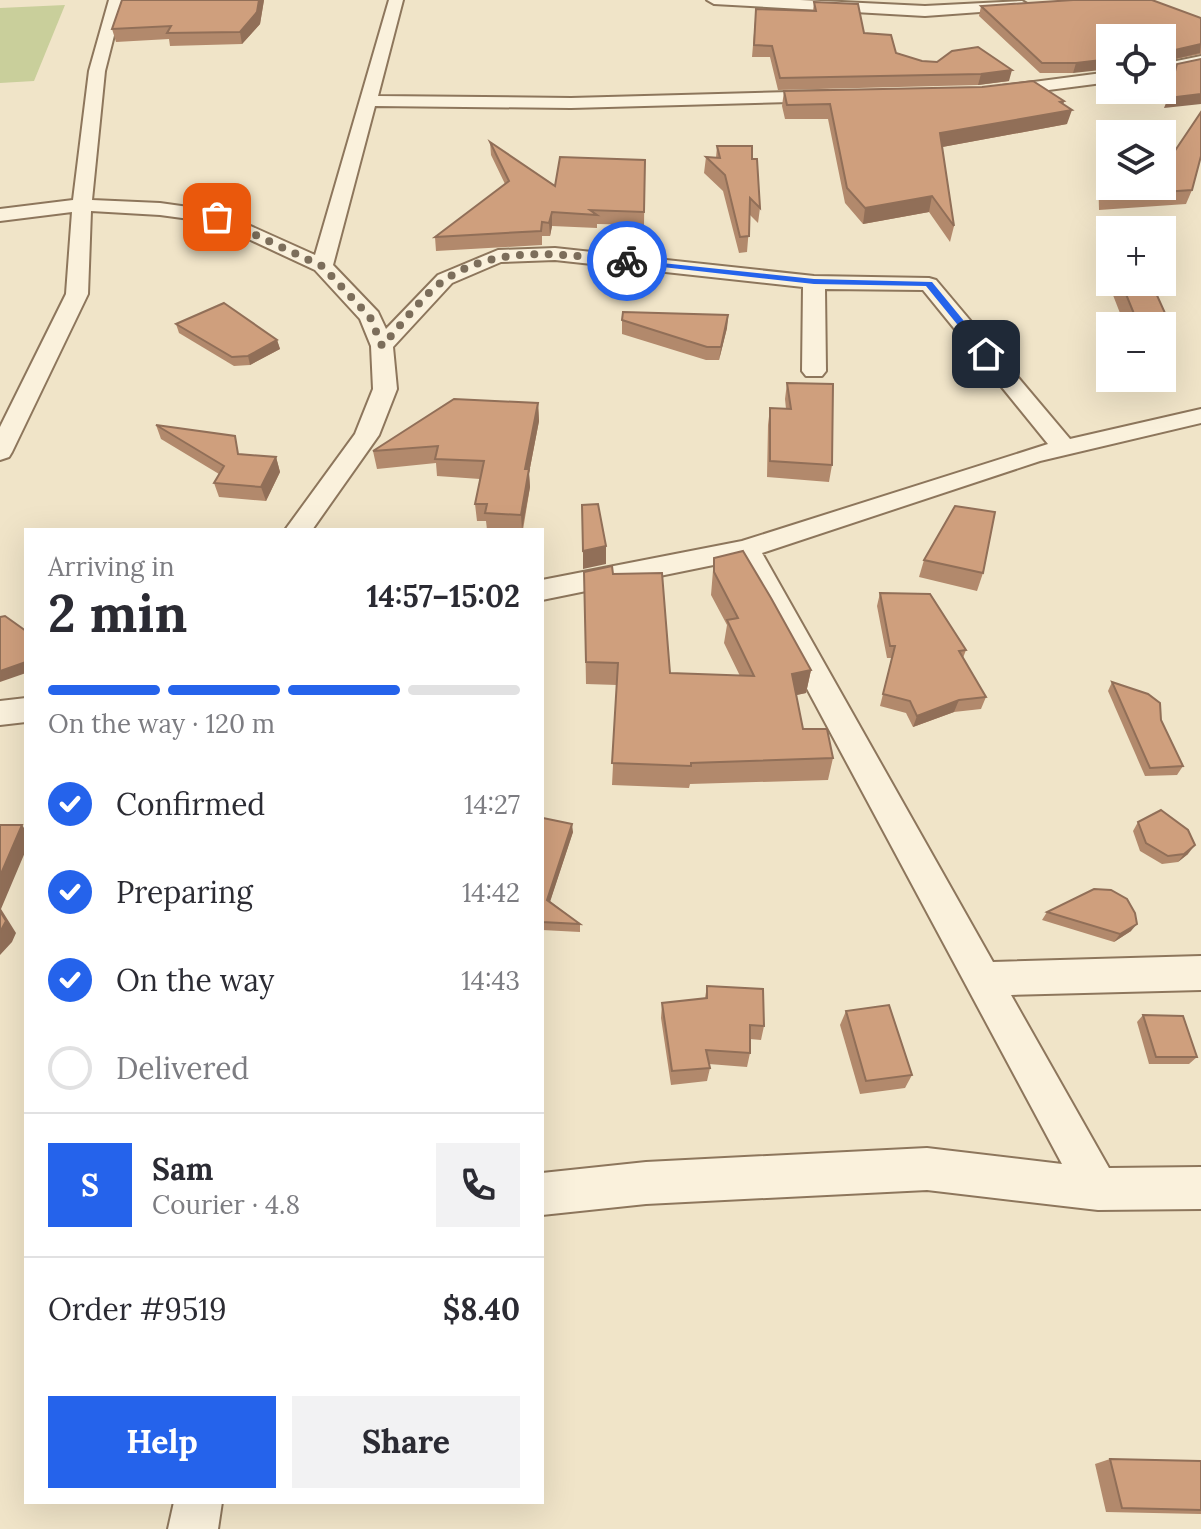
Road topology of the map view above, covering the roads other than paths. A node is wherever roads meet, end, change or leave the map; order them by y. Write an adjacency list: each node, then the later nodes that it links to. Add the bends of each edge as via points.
1 (116, 0): 11 (street, via 97,71)
2 (396, 0): 10 (street)
3 (714, 0): 4 (street, via 925,11)
4 (1035, 5)
5 (1201, 61): 6 (street)
6 (1176, 66)
7 (1096, 79): 8 (street)
8 (978, 93)
9 (850, 96): 10 (street, via 571,103)
10 (370, 101): 13 (street)
11 (83, 205): 12 (street); 13 (street, via 217,217); 19 (street, via 77,294)
12 (0, 215)
13 (322, 266): 15 (street, via 370,317)
14 (814, 282): 15 (street, via 555,254 498,256 445,279); 16 (street); 18 (street, via 929,284)
15 (382, 346): 20 (street, via 385,389 367,435)
16 (814, 371)
17 (1201, 416): 18 (street)
18 (1064, 448): 21 (street)
19 (0, 452)
20 (299, 528)
21 (746, 549): 22 (street); 26 (street)
22 (544, 590)
23 (24, 710): 24 (street)
24 (0, 713)
25 (1201, 973): 26 (street)
26 (982, 979): 28 (street)
27 (1201, 1188): 28 (street)
28 (1098, 1189): 29 (street, via 927,1169 646,1183)
29 (544, 1194)
30 (198, 1504): 31 (street)
31 (193, 1529)

